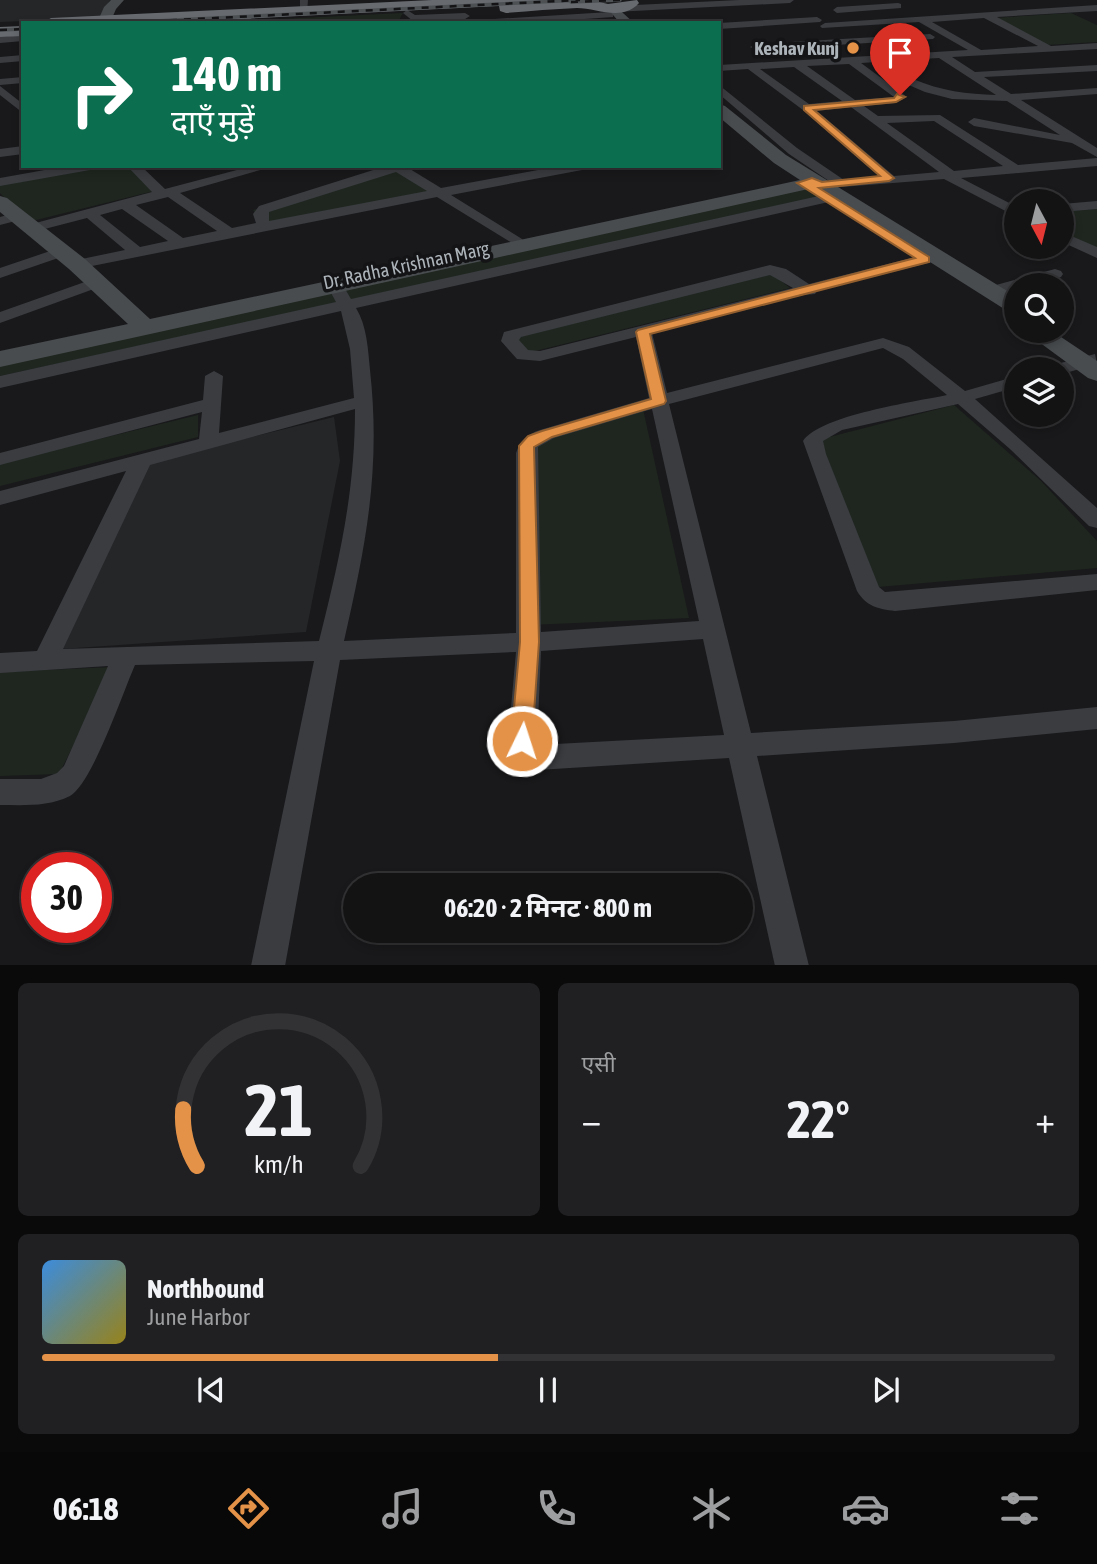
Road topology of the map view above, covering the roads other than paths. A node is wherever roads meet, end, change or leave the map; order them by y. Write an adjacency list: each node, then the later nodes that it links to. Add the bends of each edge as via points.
1 (533, 0): 4 (highway)
2 (630, 0): 6 (highway); 12 (highway, via 628,6)
3 (790, 0): 6 (street); 10 (street)
4 (507, 1): 7 (highway)
5 (584, 2): 12 (highway); 16 (highway)
6 (650, 4): 10 (street, via 660,16); 12 (street)
7 (304, 5): 13 (highway)
8 (911, 6): 22 (street, via 833,7)
9 (1097, 8): 11 (street)
10 (801, 9): 25 (street)
11 (1076, 12): 14 (street); 20 (street)
12 (612, 13): 19 (street)
13 (112, 15): 17 (highway)
14 (985, 15): 15 (street); 35 (street)
15 (918, 18): 22 (street); 36 (street)
16 (463, 19): 18 (highway, via 407,13)
17 (66, 21)
18 (248, 21)
19 (505, 21)
20 (1097, 21)
21 (21, 24): 23 (highway)
22 (856, 24): 25 (street)
23 (0, 25)
24 (724, 25): 25 (street); 28 (street)
25 (824, 27)
26 (21, 31): 27 (highway)
27 (0, 32)
28 (738, 33): 29 (street); 33 (street)
29 (721, 35)
30 (930, 37): 33 (street)
31 (21, 38): 32 (street)
32 (0, 40)
33 (752, 41): 43 (street)
34 (1097, 46): 35 (street)
35 (1050, 49): 36 (street)
36 (981, 53): 37 (street)
37 (941, 55): 39 (street); 47 (street)
38 (21, 58): 40 (street)
39 (896, 59): 41 (street); 53 (street, via 914,69 908,81 925,89 967,98)
40 (0, 60)
41 (852, 61): 42 (street); 54 (street, via 901,97)
42 (796, 63): 43 (street); 54 (street)
43 (777, 65): 44 (street)
44 (750, 66): 45 (street); 56 (street)
45 (721, 68)
46 (1097, 68): 47 (street)
47 (971, 75): 53 (street)
48 (21, 80): 49 (street)
49 (0, 82)
50 (0, 89): 55 (street)
51 (721, 90): 81 (street, via 793,151)
52 (1097, 91): 53 (street)
53 (1005, 96): 61 (street)
54 (854, 104): 56 (street); 58 (street)
55 (21, 108)
56 (807, 108): 79 (street)
57 (721, 110): 81 (street)
58 (877, 120): 75 (street, via 936,117); 77 (street)
59 (721, 122): 81 (street, via 769,160)
60 (974, 122): 61 (street)
61 (1079, 142): 65 (street)
62 (21, 150): 63 (street)
63 (0, 153)
64 (1019, 153): 67 (street)
65 (1097, 153)
66 (1097, 162): 67 (street)
67 (1069, 164): 75 (street)
68 (79, 168): 80 (street)
69 (136, 168): 82 (street)
70 (250, 168): 76 (street)
71 (393, 168): 90 (street, via 264,209 260,214)
72 (398, 168): 83 (street)
73 (526, 168): 78 (street)
74 (572, 168): 78 (street)
75 (1014, 168): 77 (street)
76 (233, 170): 82 (street)
77 (946, 174): 79 (street); 85 (street)
78 (538, 175): 83 (street)
79 (889, 178): 81 (street)
80 (0, 182)
81 (818, 185): 92 (street, Dr. Radha Krishnan Marg); 98 (street); 100 (street)
82 (167, 194): 84 (street); 91 (street)
83 (440, 194): 90 (street); 92 (street)
84 (125, 204): 88 (street); 94 (street)
85 (1004, 205)
86 (1097, 205): 87 (street)
87 (1074, 207)
88 (89, 213): 89 (street); 95 (street)
89 (13, 217): 97 (street)
90 (264, 226): 91 (street)
91 (229, 233): 94 (street)
92 (517, 242): 100 (street, Dr. Radha Krishnan Marg)
93 (1074, 242): 96 (street)
94 (181, 243): 95 (street)
95 (137, 252): 97 (street)
96 (1097, 253)
97 (69, 258): 99 (street); 101 (street)
98 (930, 258): 103 (street); 104 (street); 106 (street)
99 (0, 273)
100 (339, 283): 108 (street); 116 (street); 119 (street, via 359,349)
101 (96, 284): 107 (street); 108 (street)
102 (1004, 288): 104 (street)
103 (809, 291): 109 (street); 109 (street, via 780,272 765,271 515,333 510,341 531,357)
104 (991, 291): 105 (street)
105 (1004, 299)
106 (1004, 308)
107 (0, 318)
108 (142, 324): 112 (street); 113 (street)
109 (643, 332): 120 (street)
110 (1054, 343): 114 (street)
111 (1065, 343): 114 (street)
112 (0, 350)
113 (0, 359)
114 (1086, 365)
115 (214, 376): 121 (street)
116 (0, 382)
117 (1004, 386): 118 (street)
118 (963, 397): 120 (street, via 899,348 883,342); 126 (street); 127 (street, via 836,426 813,442 873,598 895,602)
119 (365, 401): 122 (street); 130 (street, via 365,459 355,543)
120 (659, 401): 128 (street); 129 (street, via 547,434 527,446)
121 (212, 403): 122 (street); 123 (street)
122 (209, 440): 124 (street)
123 (0, 460)
124 (141, 461): 125 (street); 132 (street)
125 (0, 498)
126 (1097, 521)
127 (1097, 582)
128 (712, 629): 129 (street); 135 (street)
129 (529, 642): 130 (street); 135 (street, via 522,741 527,753 538,758)
130 (329, 650): 131 (street); 137 (street)
131 (126, 655): 132 (street); 136 (street, via 66,784 56,790)
132 (45, 661): 133 (street)
133 (0, 663)
134 (1097, 718): 135 (street)
135 (741, 747): 138 (street)
136 (0, 792)
137 (268, 965)
138 (792, 965)

